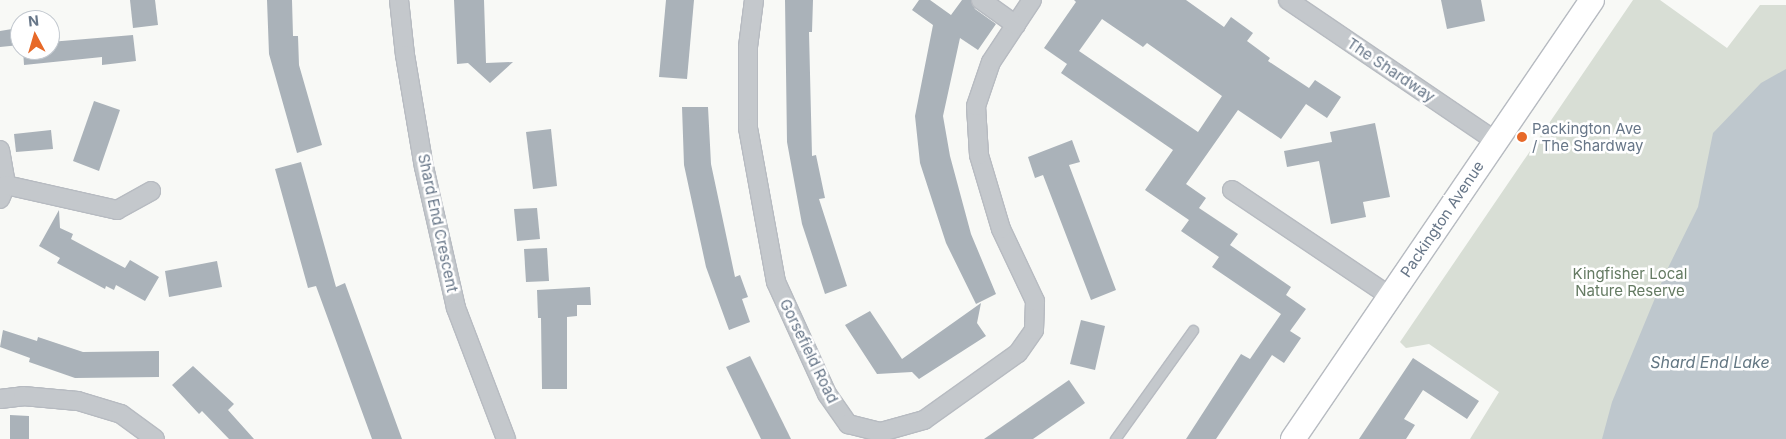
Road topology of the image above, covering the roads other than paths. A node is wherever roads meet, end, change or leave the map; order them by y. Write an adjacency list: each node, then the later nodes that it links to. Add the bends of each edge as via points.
1 (399, 0): 17 (street, Shard End Crescent, via 424,167 456,308)
2 (754, 0): 7 (street, Gorsefield Road, via 748,47 748,128 776,282 826,394 848,424 881,432 924,420 1018,354 1034,330 1035,301 1001,229 979,155 976,106 991,62)
3 (981, 0): 7 (street)
4 (1032, 0): 7 (street, Gorsefield Road)
5 (1288, 0): 8 (street, The Shardway)
6 (1592, 0): 8 (street, Packington Avenue)
7 (1016, 25)
8 (1494, 140): 13 (street, Packington Avenue)
9 (0, 150): 12 (street)
10 (1232, 190): 13 (street)
11 (151, 191): 12 (street, via 117,210)
12 (3, 192)
13 (1390, 296): 19 (street, Packington Avenue)
14 (1193, 330): 18 (lane)
15 (0, 399): 16 (street, via 23,396 78,400 121,414)
16 (155, 439)
17 (506, 439)
18 (1115, 439)
19 (1293, 439)

